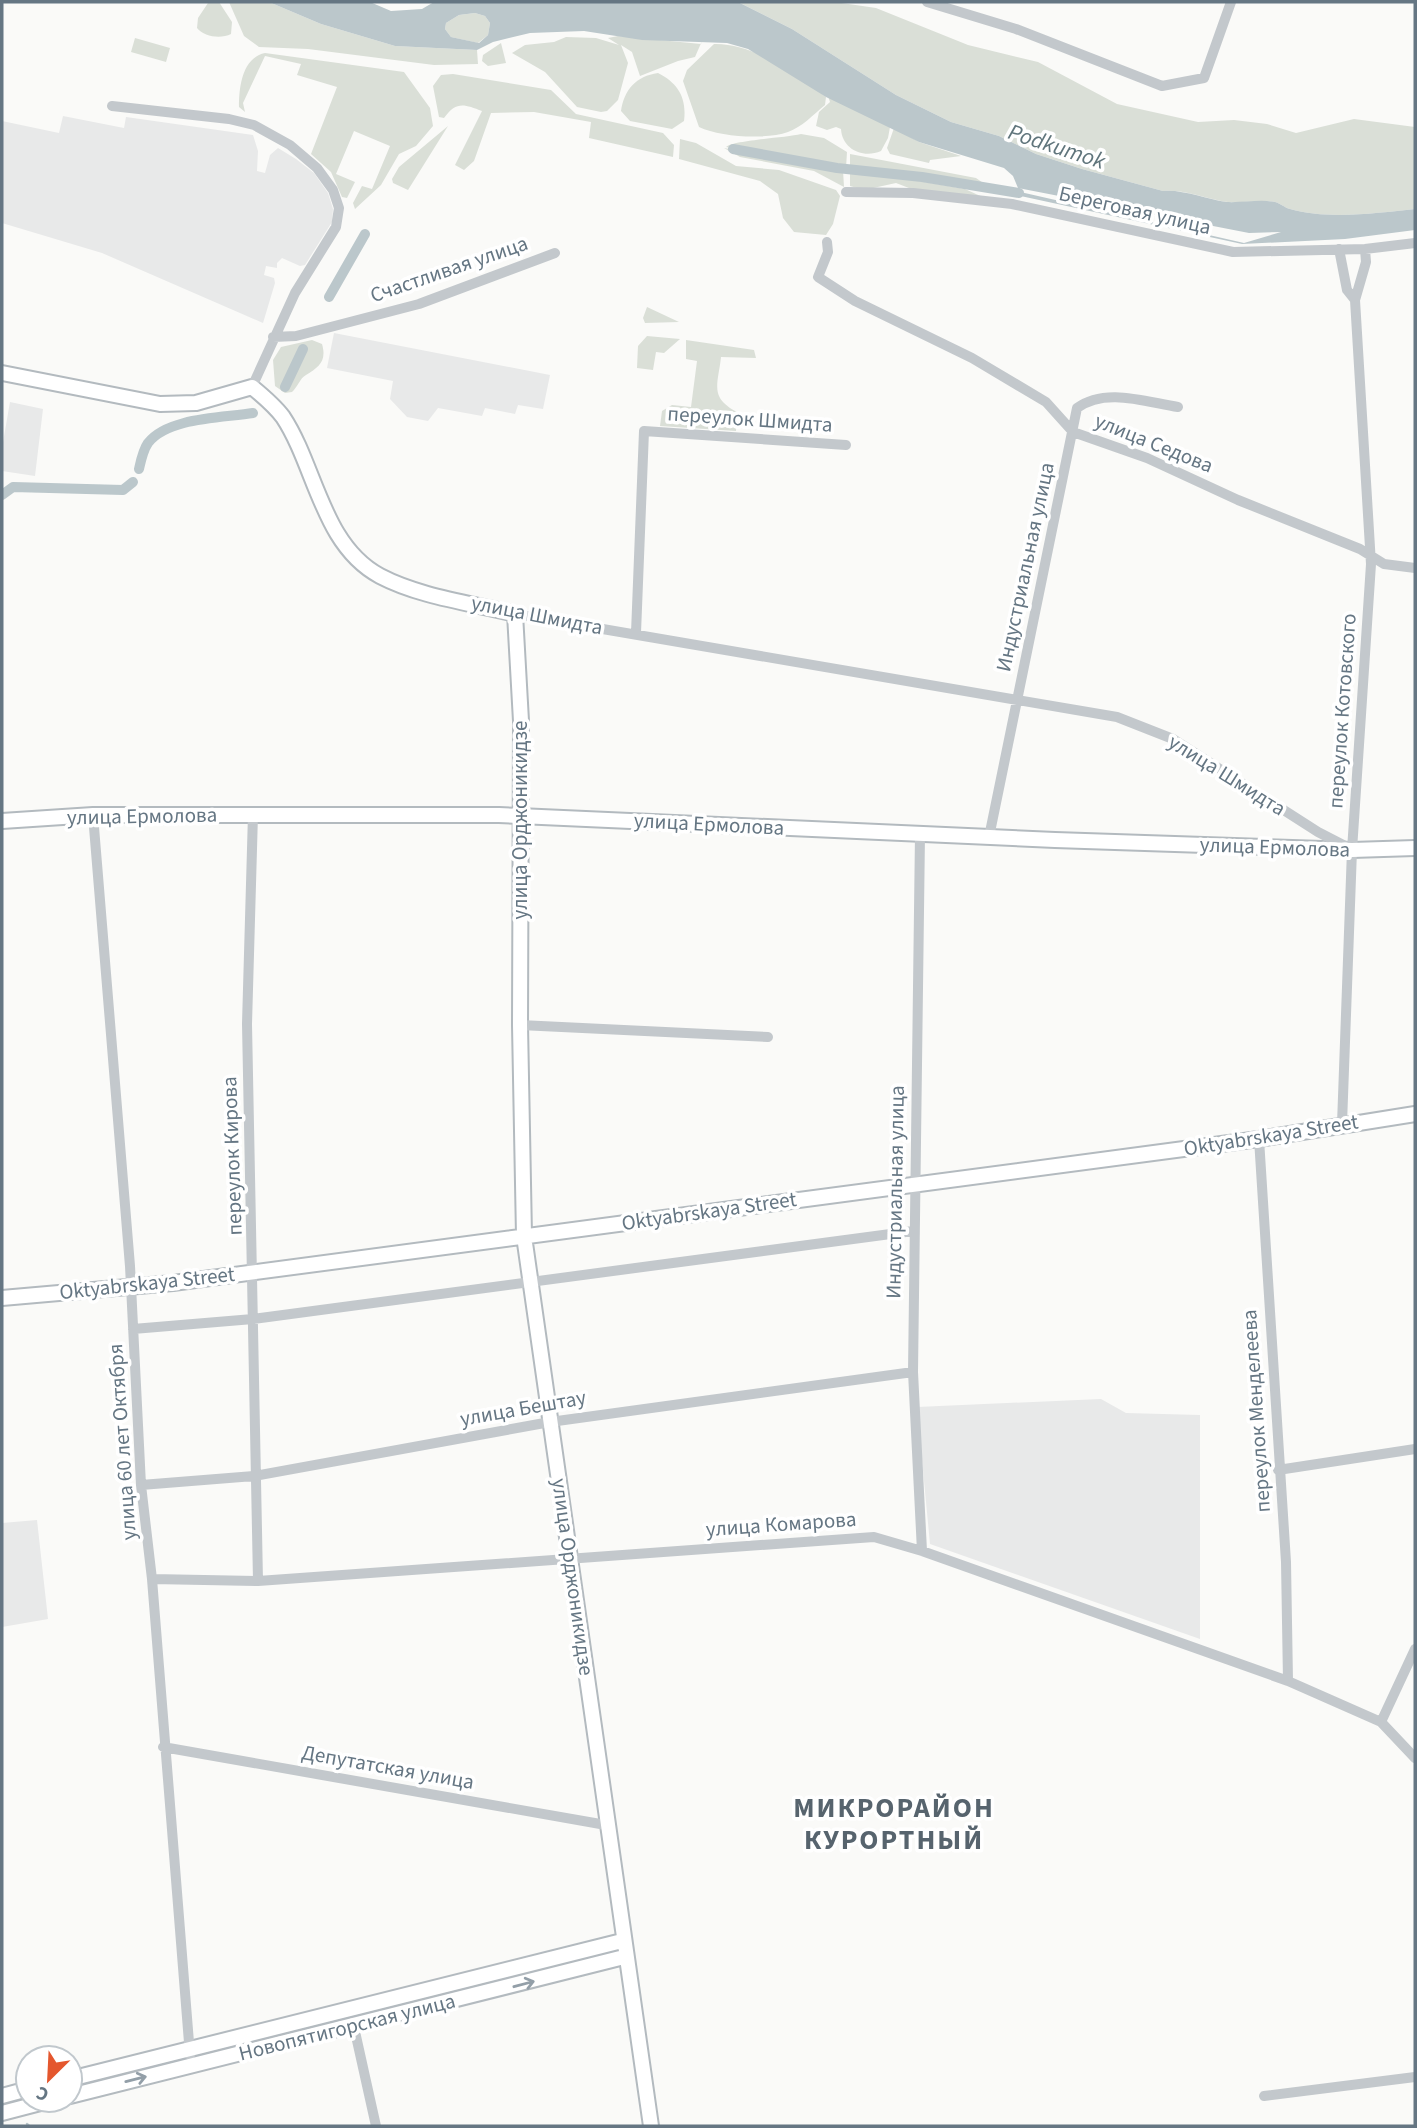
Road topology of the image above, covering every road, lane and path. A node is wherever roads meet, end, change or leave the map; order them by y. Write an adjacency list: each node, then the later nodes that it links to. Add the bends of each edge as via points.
1 (927, 2): 2 (street, via 1016,29 1162,86 1205,78)
2 (1231, 2)
3 (112, 106): 11 (street, via 229,118 254,125 290,145 317,168 333,190 339,208 336,227)
4 (846, 191): 8 (street, Береговая улица, via 1012,204 1233,252)
5 (827, 242): 15 (street, улица Седова, via 818,277 1046,402)
6 (1415, 243): 7 (street, Береговая улица)
7 (1365, 248): 8 (street, Береговая улица); 10 (street, переулок Котовского, via 1366,262)
8 (1339, 249): 10 (street, переулок Котовского, via 1347,290)
9 (555, 253): 11 (street, Счастливая улица, via 419,304 296,336)
10 (1355, 300): 17 (street, переулок Котовского)
11 (273, 337): 13 (street)
12 (2, 373): 13 (street, via 160,404 196,403)
13 (252, 387): 19 (street, улица Шмидта, via 284,419 332,522 362,564 401,585)
14 (1178, 407): 15 (street, Индустриальная улица, via 1126,398 1087,400 1077,408)
15 (1073, 432): 17 (street, улица Седова, via 1147,458); 21 (street, Индустриальная улица)
16 (846, 445): 20 (street, переулок Шмидта, via 644,431)
17 (1370, 554): 18 (street, улица Седова, via 1384,564); 29 (street, переулок Котовского)
18 (1415, 568)
19 (514, 614): 20 (street, улица Шмидта); 24 (street, улица Орджоникидзе, via 521,721)
20 (635, 633): 21 (street, улица Шмидта)
21 (1015, 698): 27 (street, Индустриальная улица); 29 (street, улица Шмидта, via 1117,717 1173,739)
22 (253, 814): 23 (street, улица Ермолова); 24 (street, улица Ермолова); 38 (street, переулок Кирова, via 247,1024)
23 (93, 815): 25 (street, улица Ермолова); 40 (street, улица 60 лет Октября)
24 (520, 816): 26 (street, улица Ермолова); 30 (street, улица Орджоникидзе)
25 (2, 821)
26 (920, 834): 27 (street, улица Ермолова); 35 (street, Индустриальная улица)
27 (989, 837): 29 (street, улица Ермолова)
28 (1415, 848): 29 (street, улица Ермолова)
29 (1352, 850): 33 (street, переулок Котовского)
30 (520, 1025): 31 (street); 37 (street, улица Орджоникидзе)
31 (768, 1037)
32 (1415, 1114): 33 (street, Oktyabrskaya Street)
33 (1342, 1124): 34 (street, Oktyabrskaya Street)
34 (1259, 1139): 35 (street, Oktyabrskaya Street); 47 (street, переулок Менделеева)
35 (914, 1184): 36 (street, Индустриальная улица); 37 (street, Oktyabrskaya Street)
36 (913, 1231): 39 (street, Oktyabrskaya Street); 44 (street, Индустриальная улица)
37 (524, 1236): 38 (street, Oktyabrskaya Street); 39 (street, улица Орджоникидзе)
38 (252, 1271): 40 (street, Oktyabrskaya Street); 42 (street, переулок Кирова)
39 (530, 1282): 42 (street, Oktyabrskaya Street); 45 (street, улица Орджоникидзе)
40 (131, 1288): 41 (street, Oktyabrskaya Street); 43 (street, улица 60 лет Октября)
41 (2, 1298)
42 (253, 1319): 43 (street, Oktyabrskaya Street); 48 (street, переулок Кирова)
43 (133, 1329): 49 (street, улица 60 лет Октября)
44 (913, 1372): 45 (street, улица Бештау); 50 (street, Индустриальная улица)
45 (550, 1422): 48 (street, улица Бештау); 51 (street, улица Орджоникидзе)
46 (1415, 1449): 47 (street)
47 (1279, 1470): 55 (street, переулок Менделеева)
48 (254, 1476): 49 (street, улица Бештау); 53 (street, переулок Кирова)
49 (141, 1485): 52 (street, улица 60 лет Октября)
50 (922, 1551): 51 (street, улица Комарова, via 874,1537); 55 (street, улица Комарова)
51 (572, 1558): 53 (street, улица Комарова); 59 (street, улица Орджоникидзе)
52 (152, 1579): 53 (street, улица Комарова); 57 (street, улица 60 лет Октября)
53 (258, 1581)
54 (1415, 1649): 56 (street)
55 (1288, 1681): 56 (street, улица Комарова)
56 (1381, 1722): 58 (street)
57 (163, 1747): 59 (street, Депутатская улица); 64 (street, улица 60 лет Октября)
58 (1415, 1758)
59 (606, 1825): 60 (street, улица Орджоникидзе)
60 (623, 1949): 61 (street, Новопятигорская улица); 62 (street, Новопятигорская улица, one-way to 60); 71 (street, улица Орджоникидзе)
61 (495, 1972): 62 (street); 64 (street, Новопятигорская улица)
62 (499, 1990): 63 (street, Новопятигорская улица)
63 (354, 2027): 65 (street, Новопятигорская улица); 70 (street)
64 (190, 2049): 65 (street, улица 60 лет Октября); 66 (street, Новопятигорская улица)
65 (191, 2066): 68 (street, Новопятигорская улица, one-way to 65)
66 (84, 2076)
67 (1415, 2077): 69 (street)
68 (84, 2093)
69 (1264, 2096)
70 (376, 2126)
71 (651, 2126)

